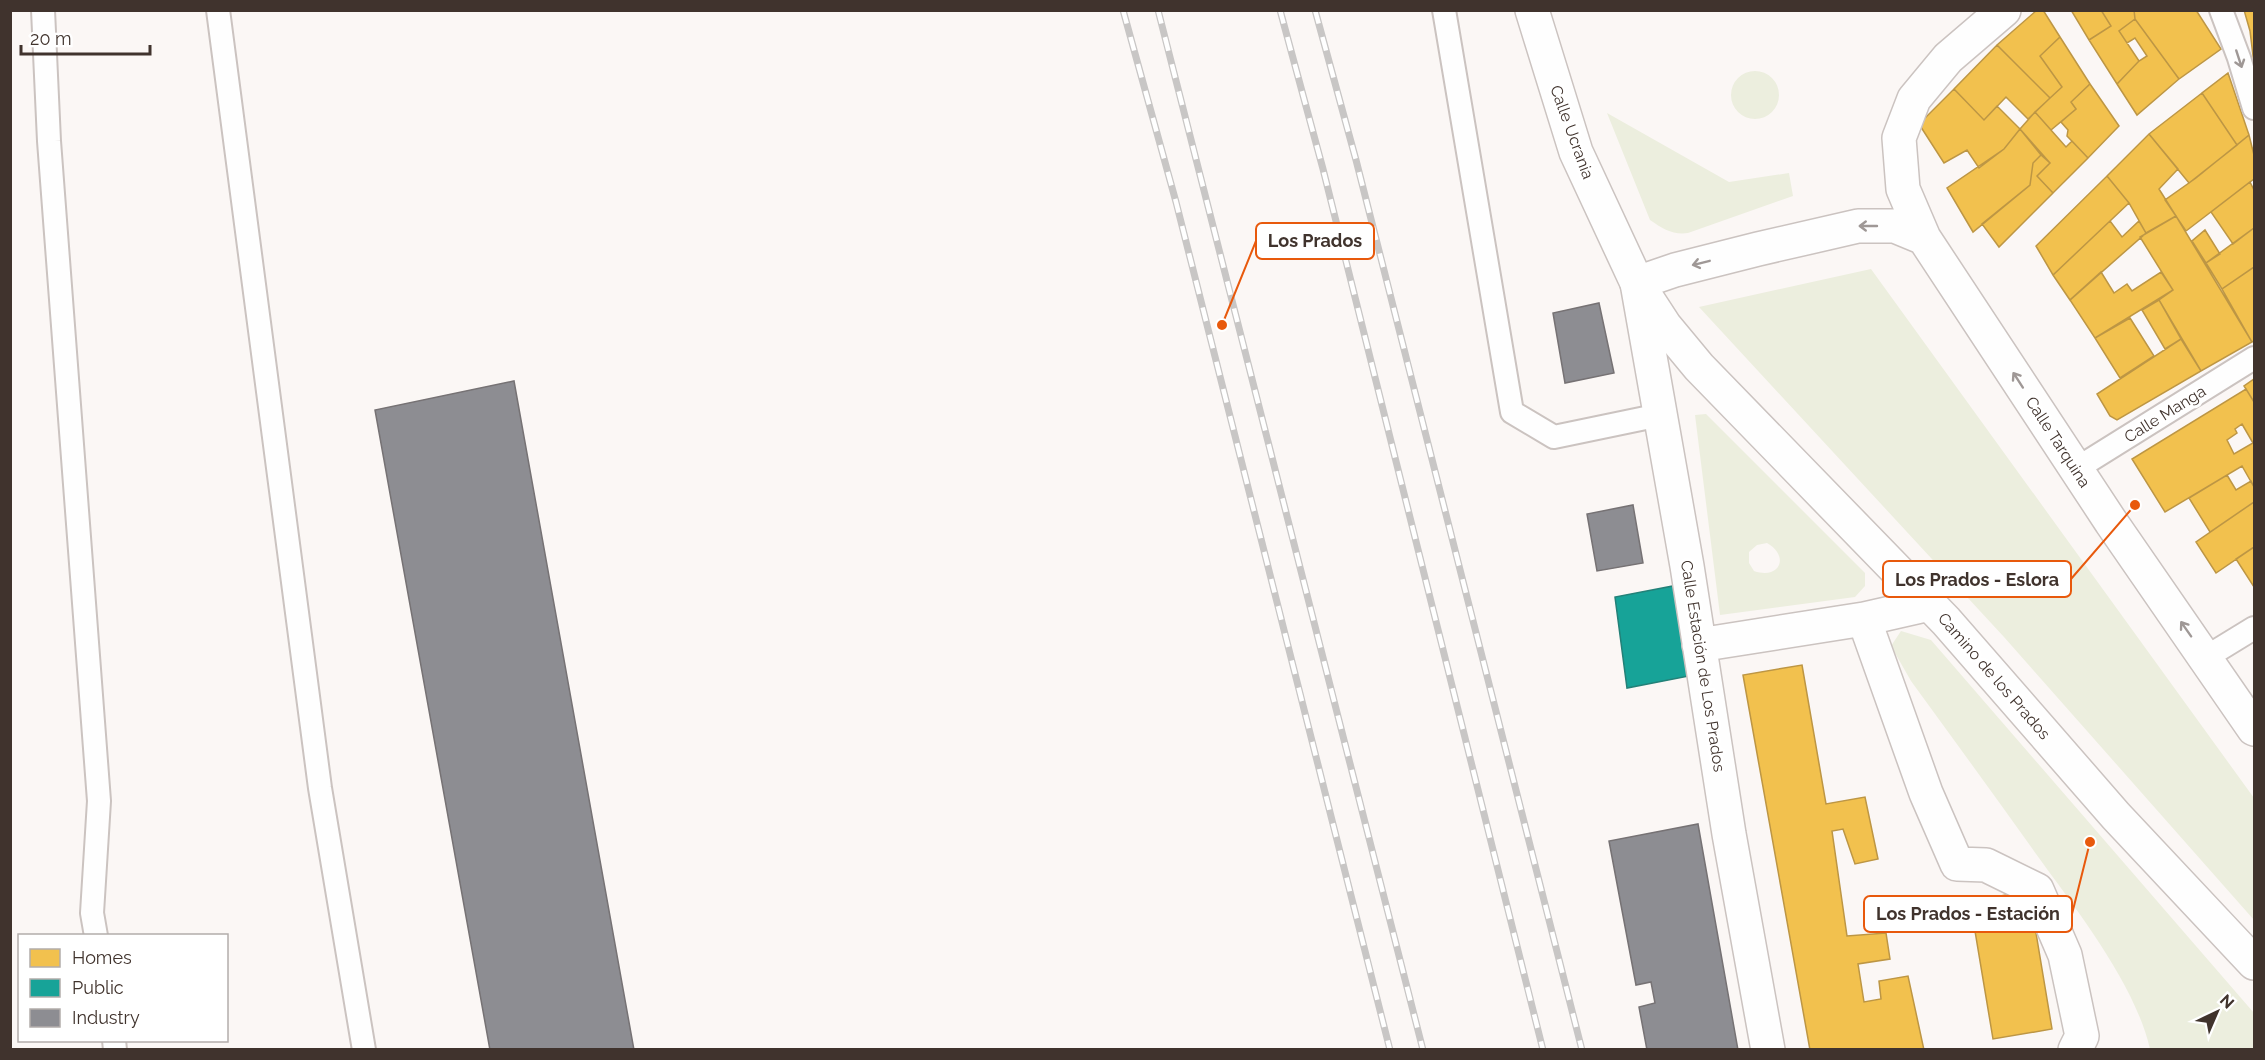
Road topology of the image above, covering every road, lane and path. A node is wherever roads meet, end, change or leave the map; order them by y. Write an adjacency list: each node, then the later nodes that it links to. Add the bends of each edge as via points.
1 (43, 10): 19 (lane, via 49,141 99,801 92,913)
2 (218, 10): 21 (lane, via 320,788)
3 (1444, 10): 11 (lane, via 1512,412 1554,437)
4 (1532, 10): 9 (street, Calle Ucrania, via 1576,152)
5 (2004, 10): 8 (street, Calle Tarquina, via 1948,58 1914,99 1899,138 1903,189)
6 (2221, 10): 7 (lane, one-way to 7)
7 (2254, 108)
8 (1924, 238): 9 (street, one-way to 9, via 1895,226 1858,226); 12 (street, Calle Tarquina, one-way to 8)
9 (1636, 283): 11 (street, Calle Estación de Los Prados); 13 (street, Camino de los Prados, via 1699,367)
10 (2254, 358): 12 (lane, Calle Manga)
11 (1660, 415): 16 (street, Calle Estación de Los Prados)
12 (2076, 469): 17 (street, Calle Tarquina, one-way to 12)
13 (1930, 604): 14 (street); 20 (street, Camino de los Prados, via 2116,816)
14 (1864, 619): 16 (street); 23 (street, via 1926,793 1957,864 1986,865 2037,890 2065,955 2082,1036)
15 (2254, 628): 17 (lane)
16 (1699, 645): 22 (street, Calle Estación de Los Prados)
17 (2205, 658): 18 (street, Calle Tarquina)
18 (2254, 729)
19 (96, 934)
20 (2254, 963)
21 (364, 1050)
22 (1768, 1050)
23 (2075, 1050)

